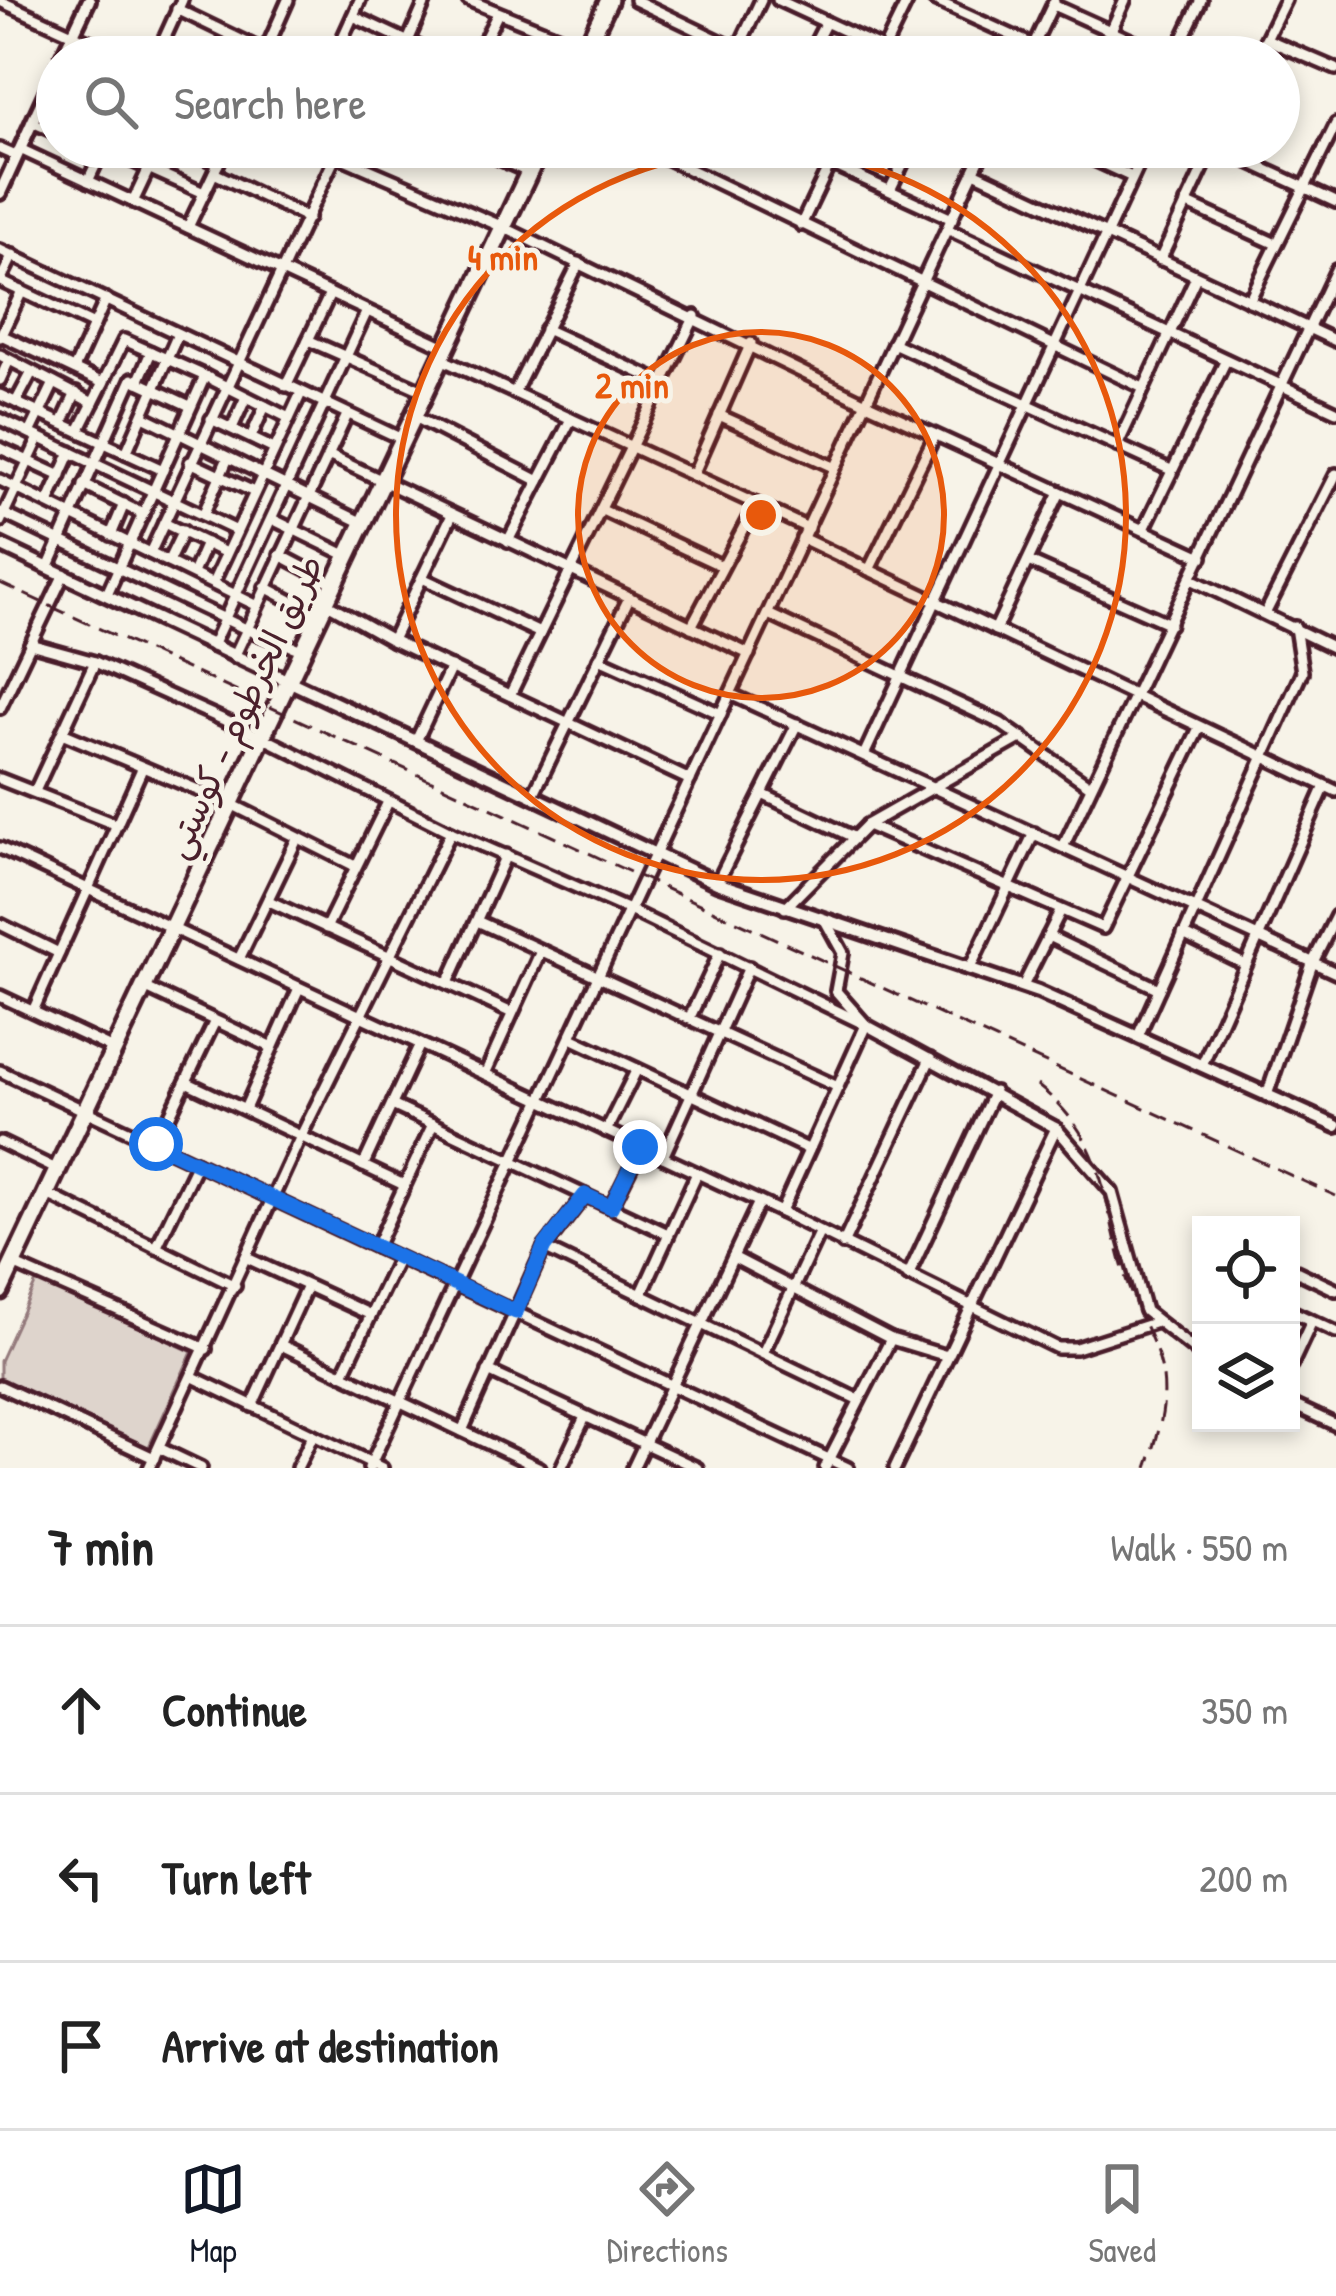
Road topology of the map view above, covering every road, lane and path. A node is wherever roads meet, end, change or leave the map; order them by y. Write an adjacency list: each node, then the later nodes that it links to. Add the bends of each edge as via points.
1 (89, 0): 22 (street)
2 (288, 0): 26 (street)
3 (360, 0): 19 (street)
4 (426, 0): 29 (street)
5 (468, 0): 18 (street)
6 (609, 0): 32 (highway)
7 (635, 0): 33 (street)
8 (761, 0): 34 (street)
9 (778, 0): 20 (street)
10 (908, 0): 37 (street)
11 (934, 0): 38 (street)
12 (1125, 0): 21 (street)
13 (1201, 0): 42 (street)
14 (1285, 0): 43 (street)
15 (0, 1): 22 (street)
16 (1054, 2): 21 (street); 39 (street)
17 (179, 5): 24 (street); 25 (street)
18 (498, 13): 30 (street); 31 (street)
19 (353, 16): 27 (street); 28 (street)
20 (826, 22): 35 (street); 36 (street)
21 (1112, 30): 40 (street); 41 (street)
22 (72, 34): 23 (street)
23 (76, 36)
24 (165, 36)
25 (237, 36)
26 (276, 36)
27 (344, 36)
28 (398, 36)
29 (409, 36)
30 (486, 36)
31 (549, 36)
32 (592, 36)
33 (703, 36)
34 (743, 36)
35 (819, 36)
36 (856, 36)
37 (890, 36)
38 (1014, 36)
39 (1038, 36)
40 (1109, 36)
41 (1125, 36)
42 (1182, 36)
43 (1267, 36)
44 (1300, 54): 45 (street)
45 (1336, 69)
46 (36, 113): 47 (street)
47 (32, 122): 48 (street); 51 (street)
48 (36, 124)
49 (1334, 131): 74 (street)
50 (0, 148): 51 (street)
51 (18, 153): 52 (street); 76 (street)
52 (36, 160)
53 (56, 168): 73 (street)
54 (94, 168): 73 (street)
55 (150, 168): 77 (street); 78 (street)
56 (216, 168): 77 (street); 81 (street)
57 (330, 168): 81 (street)
58 (365, 168): 85 (street)
59 (520, 168): 70 (street)
60 (531, 168): 70 (highway, طريق الخرطوم - كوستي)
61 (688, 168): 83 (street)
62 (828, 168): 83 (street)
63 (839, 168): 75 (street)
64 (901, 168): 75 (street)
65 (976, 168): 71 (street)
66 (1112, 168): 72 (street)
67 (1136, 168): 72 (street)
68 (1204, 168): 80 (street)
69 (1261, 168): 74 (street)
70 (529, 172): 85 (highway, طريق الخرطوم - كوستي)
71 (974, 172): 82 (street); 86 (street)
72 (1132, 177): 86 (street)
73 (88, 181): 78 (street)
74 (1304, 188): 79 (street); 87 (street)
75 (890, 190): 82 (street)
76 (0, 193)
77 (204, 193): 84 (street)
78 (133, 202): 84 (street)
79 (1336, 202)
80 (1186, 203): 87 (street); 90 (street)
81 (308, 218): 93 (street)
82 (950, 224): 95 (street); 96 (street)
83 (801, 225): 95 (street)
84 (188, 227): 93 (street)
85 (503, 227): 91 (street); 116 (highway, طريق الخرطوم - كوستي)
86 (1104, 235): 90 (street); 96 (street)
87 (1276, 244): 100 (street)
88 (0, 250): 89 (street)
89 (13, 255): 97 (street, via 0,281); 99 (street)
90 (1160, 260): 94 (street)
91 (579, 263): 102 (street); 106 (street)
92 (1336, 270): 105 (street)
93 (283, 272): 98 (street); 121 (street)
94 (1196, 277): 100 (street); 108 (street)
95 (921, 284): 113 (street); 114 (street)
96 (1076, 290): 108 (street); 114 (street)
97 (22, 291): 104 (street); 109 (street)
98 (330, 294): 101 (street); 110 (street)
99 (106, 299): 103 (street); 104 (street)
100 (1249, 302): 105 (street)
101 (368, 311): 116 (street); 117 (street)
102 (695, 316): 112 (street); 131 (street)
103 (152, 322): 107 (street); 115 (street)
104 (94, 325): 122 (street)
105 (1310, 328): 111 (street); 133 (street)
106 (545, 329): 131 (street); 140 (street)
107 (178, 334): 119 (street); 121 (street)
108 (1170, 334): 120 (street); 135 (street)
109 (1, 336): 122 (street)
110 (308, 340): 117 (street); 132 (street)
111 (1336, 341)
112 (751, 343): 144 (street); 152 (street)
113 (892, 343): 144 (street); 146 (street)
114 (1052, 345): 135 (street); 146 (street)
115 (146, 350): 119 (street); 123 (street, via 124,340); 128 (street)
116 (443, 353): 137 (highway, طريق الخرطوم - كوستي); 140 (street)
117 (346, 357): 137 (street); 147 (street)
118 (5, 358): 124 (street); 127 (street)
119 (167, 359): 125 (street); 136 (street)
120 (1226, 360): 133 (street); 184 (street)
121 (237, 362): 126 (street); 134 (street)
122 (74, 369): 130 (street)
123 (110, 369): 128 (street); 130 (street)
124 (32, 372): 129 (street); 142 (street)
125 (205, 376): 134 (street); 148 (street)
126 (267, 377): 132 (street); 143 (street)
127 (0, 380)
128 (135, 381): 136 (street); 168 (street)
129 (54, 382): 138 (street); 150 (street)
130 (103, 383): 145 (street)
131 (663, 383): 171 (street)
132 (286, 386): 139 (street)
133 (1282, 386): 149 (street); 228 (street)
134 (226, 387): 143 (street); 157 (street)
135 (1143, 388): 170 (street)
136 (154, 389): 148 (street); 153 (street)
137 (426, 392): 154 (highway, طريق الخرطوم - كوستي)
138 (76, 393): 145 (street); 159 (street)
139 (301, 393): 147 (street); 155 (street)
140 (514, 393): 158 (street)
141 (0, 394): 142 (street)
142 (16, 402): 150 (street)
143 (255, 402): 155 (street); 161 (street); 166 (street)
144 (864, 402): 165 (street); 182 (street)
145 (93, 403): 162 (street)
146 (1025, 404): 170 (street); 181 (street)
147 (325, 405): 151 (street); 194 (street)
148 (190, 406): 163 (street)
149 (1336, 411)
150 (40, 413): 159 (street); 164 (street)
151 (347, 415): 167 (street); 176 (street)
152 (719, 415): 182 (street); 187 (street)
153 (142, 416): 163 (street); 175 (street)
154 (415, 417): 167 (highway, طريق الخرطوم - كوستي); 192 (street)
155 (289, 418): 172 (street)
156 (0, 419): 160 (street)
157 (211, 419): 161 (street); 169 (street)
158 (571, 419): 171 (street); 192 (street)
159 (62, 423): 162 (street)
160 (18, 428): 164 (street); 173 (street)
161 (232, 428): 166 (street)
162 (79, 431): 168 (street)
163 (178, 434): 169 (street); 183 (street)
164 (35, 435): 174 (street); 178 (street)
165 (935, 435): 181 (street); 235 (street)
166 (251, 437): 172 (street)
167 (403, 439): 190 (highway, طريق الخرطوم - كوستي)
168 (103, 442): 175 (street); 179 (street)
169 (199, 444): 177 (street); 180 (street)
170 (1117, 446): 184 (street)
171 (633, 447): 187 (street); 204 (street)
172 (274, 449): 185 (street)
173 (4, 450): 178 (street)
174 (71, 452): 179 (street); 188 (street)
175 (126, 453): 183 (street)
176 (328, 455): 190 (street); 199 (street)
177 (228, 458): 185 (street); 189 (street)
178 (28, 461): 188 (street); 195 (street)
179 (93, 463): 193 (street); 196 (street)
180 (190, 463): 189 (street); 200 (street)
181 (998, 464): 198 (street); 246 (street)
182 (834, 467): 217 (street)
183 (163, 470): 196 (street)
184 (1171, 470): 214 (street)
185 (262, 474): 194 (street); 197 (street)
186 (1336, 474): 249 (street)
187 (693, 475): 203 (street)
188 (61, 476): 201 (street)
189 (220, 476): 197 (street); 207 (street)
190 (382, 479): 208 (street); 211 (highway, طريق الخرطوم - كوستي)
191 (0, 480): 195 (street)
192 (539, 481): 220 (street)
193 (84, 485): 202 (street); 206 (street)
194 (286, 487): 199 (street); 210 (street)
195 (16, 488): 201 (street); 209 (street)
196 (152, 491): 200 (street); 205 (street)
197 (254, 492): 215 (street)
198 (1060, 492): 214 (street); 229 (street)
199 (308, 496): 211 (street); 213 (street)
200 (174, 501): 207 (street); 212 (street)
201 (48, 503): 206 (street)
202 (124, 504): 205 (street); 218 (street)
203 (755, 504): 217 (street); 231 (street)
204 (602, 511): 231 (street); 234 (street)
205 (143, 514): 221 (street)
206 (70, 515): 218 (street); 219 (street)
207 (203, 515): 215 (street)
208 (452, 515): 220 (street); 238 (street)
209 (1, 516): 219 (street)
210 (272, 519): 213 (street); 244 (street)
211 (362, 522): 227 (highway, طريق الخرطوم - كوستي)
212 (164, 523): 216 (street); 224 (street)
213 (293, 528): 226 (street); 227 (street)
214 (1144, 529): 228 (street)
215 (236, 530): 225 (street)
216 (183, 531): 222 (street); 230 (street)
217 (805, 533): 235 (street); 250 (street)
218 (111, 535): 221 (street)
219 (59, 541): 232 (street); 233 (street)
220 (508, 541): 234 (street)
221 (130, 543): 224 (street); 233 (street)
222 (206, 543): 225 (street); 237 (street)
223 (0, 545): 232 (street)
224 (150, 553): 230 (street)
225 (226, 553): 240 (street)
226 (280, 555): 241 (street); 242 (street)
227 (346, 555): 241 (highway, طريق الخرطوم - كوستي)
228 (1202, 556): 239 (street)
229 (1028, 561): 252 (street); 257 (street)
230 (168, 562): 237 (street)
231 (722, 566): 253 (street)
232 (48, 568): 236 (street)
233 (118, 568): 243 (street); 251 (street)
234 (572, 570): 245 (street); 258 (street)
235 (869, 570): 246 (street)
236 (64, 574): 243 (street); 260 (street)
237 (193, 574): 240 (street)
238 (422, 578): 258 (street); 259 (street)
239 (1192, 579): 249 (street); 252 (street)
240 (213, 583): 244 (street)
241 (333, 584): 248 (highway, طريق الخرطوم - كوستي)
242 (265, 587): 247 (street); 248 (street)
243 (106, 594): 261 (street)
244 (236, 594): 247 (street); 251 (street)
245 (629, 598): 253 (street); 266 (street)
246 (936, 602): 257 (street); 269 (street)
247 (256, 604): 255 (street)
248 (321, 609): 259 (street); 263 (highway, طريق الخرطوم - كوستي)
249 (1266, 612): 254 (street)
250 (769, 614): 264 (street); 269 (street)
251 (225, 619): 255 (street); 261 (street)
252 (1170, 624): 273 (street)
253 (691, 627): 264 (street)
254 (1295, 627): 262 (street); 284 (street, via 1302,672)
255 (246, 629): 263 (street); 265 (street)
256 (1336, 629): 262 (street)
257 (995, 630): 273 (street)
258 (540, 633): 272 (street)
259 (392, 640): 268 (street)
260 (30, 644): 267 (street); 274 (street)
261 (212, 646): 265 (street)
262 (1332, 646)
263 (302, 650): 270 (highway, طريق الخرطوم - كوستي)
264 (748, 654): 271 (street)
265 (234, 656): 270 (street)
266 (599, 659): 275 (street); 276 (street)
267 (95, 662): 279 (street); 281 (street)
268 (451, 668): 272 (street); 282 (street)
269 (901, 674): 280 (street); 283 (street)
270 (288, 680): 281 (highway, طريق الخرطوم - كوستي); 282 (street)
271 (730, 694): 275 (street); 277 (street)
272 (510, 695): 276 (street)
273 (1133, 696): 278 (street); 289 (street)
274 (0, 708)
275 (722, 714): 287 (street)
276 (569, 722): 287 (street); 293 (street)
277 (797, 724): 283 (street); 292 (street)
278 (1199, 728): 284 (street); 307 (street)
279 (62, 733): 285 (street); 291 (street)
280 (1022, 737): 288 (street); 289 (street)
281 (264, 738): 294 (street); 295 (highway, طريق الخرطوم - كوستي)
282 (416, 741): 293 (street)
283 (864, 755): 288 (street)
284 (1263, 758): 290 (street); 313 (street)
285 (141, 770): 295 (street); 296 (street)
286 (0, 778): 291 (street)
287 (690, 780): 304 (street)
288 (936, 786): 297 (street); 299 (street)
289 (1090, 786): 302 (street)
290 (1330, 788): 325 (street)
291 (34, 791): 296 (street)
292 (762, 794): 300 (street); 308 (street)
293 (533, 795): 304 (street)
294 (388, 802): 298 (street); 306 (street)
295 (231, 804): 301 (street); 320 (highway, طريق الخرطوم - كوستي)
296 (117, 824): 310 (street)
297 (867, 825): 300 (street); 309 (street)
298 (451, 832): 305 (street); 330 (street)
299 (1034, 833): 302 (street); 309 (street)
300 (853, 836): 312 (street)
301 (296, 841): 306 (street); 311 (street)
302 (1063, 847): 307 (street)
303 (0, 848): 310 (street)
304 (656, 853): 308 (street); 314 (street)
305 (506, 855): 314 (street); 317 (street)
306 (355, 866): 321 (street)
307 (1130, 878): 313 (street); 322 (street, via 1105,926)
308 (717, 884): 312 (street)
309 (1009, 888): 315 (street); 335 (street)
310 (88, 889): 320 (street); 328 (street)
311 (268, 901): 321 (street); 331 (street)
312 (784, 908): 318 (street)
313 (1194, 908): 323 (street); 325 (street)
314 (629, 910): 329 (street); 337 (street)
315 (1060, 912): 322 (street); 324 (street)
316 (1336, 916): 333 (street)
317 (477, 921): 326 (street); 338 (street)
318 (826, 922): 335 (street); 349 (street, via 844,953 836,991)
319 (0, 924): 328 (street)
320 (172, 928): 331 (street); 340 (highway, طريق الخرطوم - كوستي)
321 (326, 928): 330 (street)
322 (1096, 928): 327 (street)
323 (1183, 934): 332 (street); 342 (street)
324 (1048, 936): 327 (street); 339 (street)
325 (1256, 937): 332 (street); 333 (street)
326 (541, 951): 337 (street); 345 (street)
327 (1084, 952): 342 (street)
328 (59, 953): 344 (street)
329 (719, 953): 334 (street); 347 (street)
330 (391, 957): 338 (street); 346 (street)
331 (239, 959): 341 (street)
332 (1244, 964): 357 (street)
333 (1312, 964): 336 (street); 365 (street)
334 (749, 967): 349 (street); 350 (street)
335 (970, 968): 339 (street)
336 (1336, 974)
337 (600, 975): 347 (street); 352 (street)
338 (448, 983): 345 (street)
339 (1023, 986): 351 (street)
340 (144, 988): 348 (street); 355 (highway, طريق الخرطوم - كوستي)
341 (299, 988): 346 (street); 354 (street)
342 (1159, 989): 351 (street)
343 (0, 996): 344 (street)
344 (33, 1011): 355 (street)
345 (512, 1013): 360 (street)
346 (360, 1016): 353 (street); 374 (street)
347 (690, 1018): 350 (street)
348 (214, 1023): 354 (street); 361 (street)
349 (866, 1025): 356 (street); 362 (street)
350 (721, 1031): 362 (street); 364 (street)
351 (1138, 1036): 357 (street)
352 (571, 1038): 358 (street); 366 (street)
353 (420, 1044): 360 (street); 367 (street)
354 (271, 1047): 368 (street)
355 (113, 1048): 369 (highway, طريق الخرطوم - كوستي)
356 (930, 1059): 363 (street); 394 (street)
357 (1202, 1065): 365 (street)
358 (637, 1069): 364 (street); 373 (street)
359 (0, 1072): 369 (street)
360 (485, 1074): 366 (street)
361 (186, 1082): 368 (street); 376 (street)
362 (838, 1087): 378 (street)
363 (994, 1092): 372 (street); 403 (street)
364 (692, 1095): 378 (street); 379 (street)
365 (1267, 1095): 371 (street)
366 (542, 1101): 373 (street); 380 (street)
367 (392, 1106): 370 (street); 382 (street)
368 (245, 1109): 374 (street)
369 (82, 1110): 376 (street); 383 (highway, طريق الخرطوم - كوستي)
370 (433, 1124): 380 (street); 385 (street)
371 (1336, 1126)
372 (1056, 1128): 411 (street); 416 (street, via 1112,1192 1139,1297)
373 (606, 1131): 377 (street)
374 (302, 1136): 382 (street); 388 (street)
375 (0, 1142): 383 (street)
376 (156, 1144): 381 (street)
377 (640, 1147): 379 (street); 390 (street)
378 (808, 1149): 391 (street)
379 (663, 1157): 384 (street)
380 (514, 1159): 387 (street); 404 (street)
381 (196, 1163): 388 (street); 397 (street)
382 (363, 1166): 385 (street)
383 (56, 1169): 386 (highway, طريق الخرطوم - كوستي)
384 (697, 1173): 389 (street); 393 (street)
385 (404, 1186): 395 (street)
386 (45, 1193): 397 (street); 401 (highway, طريق الخرطوم - كوستي)
387 (585, 1195): 390 (street); 396 (street)
388 (273, 1199): 395 (street); 399 (street)
389 (759, 1202): 391 (street); 398 (street)
390 (611, 1207): 393 (street)
391 (781, 1212): 392 (street)
392 (819, 1233): 394 (street); 407 (street)
393 (668, 1234): 410 (street)
394 (843, 1244): 403 (street)
395 (376, 1247): 400 (street)
396 (544, 1247): 410 (street); 412 (street)
397 (156, 1248): 405 (street)
398 (733, 1257): 407 (street); 417 (street)
399 (247, 1258): 405 (street); 406 (street)
400 (398, 1258): 404 (street); 413 (street)
401 (13, 1264): 409 (highway, طريق الخرطوم - كوستي); 422 (street)
402 (1300, 1273): 408 (street)
403 (908, 1276): 411 (street)
404 (455, 1284): 412 (street); 432 (street)
405 (235, 1286): 422 (street)
406 (307, 1286): 413 (street); 420 (street)
407 (791, 1288): 419 (street); 424 (street)
408 (1336, 1289)
409 (0, 1291)
410 (641, 1295): 417 (street)
411 (971, 1306): 416 (street, via 1057,1348); 425 (street)
412 (516, 1312): 426 (street); 430 (street)
413 (371, 1315): 427 (street)
414 (1300, 1315): 415 (street)
415 (1312, 1321): 418 (street); 421 (street)
416 (1154, 1323): 423 (street)
417 (705, 1324): 424 (street); 430 (street)
418 (1336, 1332)
419 (891, 1339): 425 (street); 431 (street)
420 (281, 1346): 427 (street); 433 (street)
421 (1300, 1347)
422 (206, 1349): 428 (street)
423 (1192, 1349)
424 (763, 1353): 431 (street)
425 (947, 1356): 450 (street)
426 (488, 1371): 435 (street); 437 (street)
427 (343, 1374): 432 (street)
428 (193, 1377): 433 (street); 440 (street)
429 (0, 1386): 440 (street)
430 (673, 1386): 439 (street); 441 (street)
431 (857, 1400): 441 (street)
432 (402, 1402): 437 (street); 442 (street)
433 (252, 1406): 438 (street)
434 (1300, 1408): 436 (street)
435 (584, 1417): 439 (street); 446 (street)
436 (1336, 1425)
437 (462, 1431): 445 (street)
438 (313, 1435): 442 (street); 444 (street)
439 (644, 1444): 447 (street); 448 (street)
440 (154, 1458): 443 (street)
441 (827, 1463): 449 (street)
442 (374, 1466)
443 (201, 1468)
444 (297, 1468)
445 (540, 1468)
446 (561, 1468)
447 (633, 1468)
448 (698, 1468)
449 (848, 1468)
450 (896, 1468)

